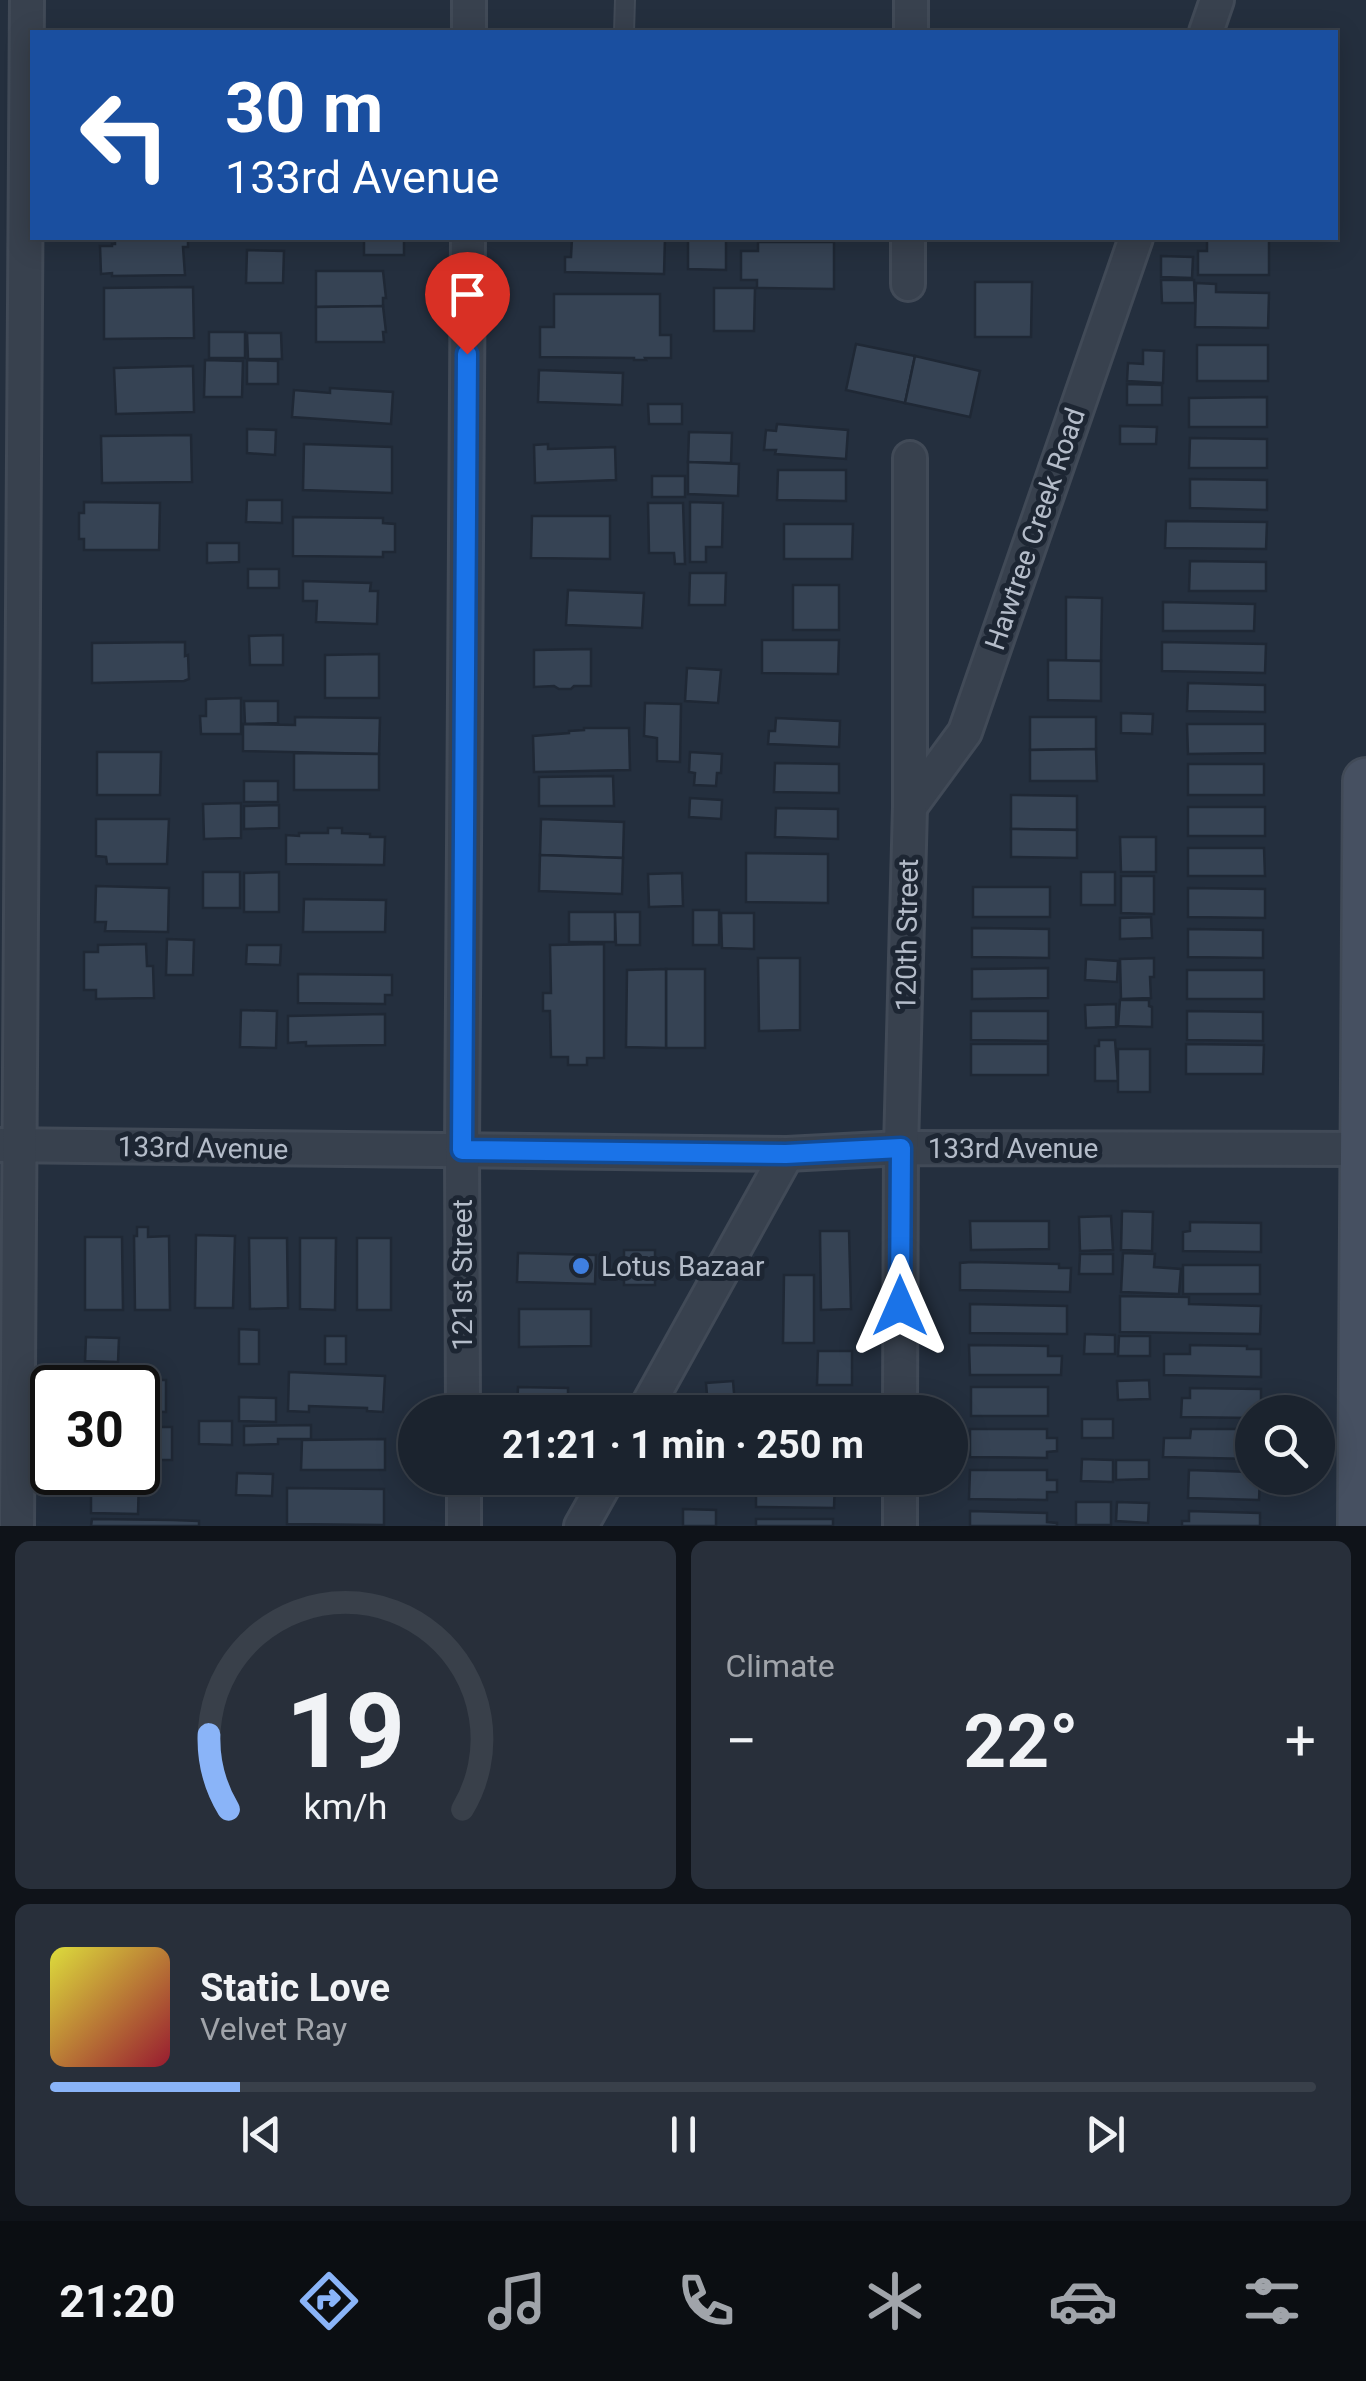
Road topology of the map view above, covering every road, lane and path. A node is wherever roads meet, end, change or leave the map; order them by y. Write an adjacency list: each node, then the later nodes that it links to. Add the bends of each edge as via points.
1 (27, 0): 17 (street)
2 (469, 0): 6 (street)
3 (625, 0): 7 (lane)
4 (911, 0): 8 (street)
5 (1217, 0): 9 (street)
6 (469, 30)
7 (624, 30)
8 (910, 30)
9 (1207, 30)
10 (468, 240): 20 (street, 121st Street)
11 (908, 240): 13 (street)
12 (1135, 240): 16 (street, Hawtree Creek Road, via 965,732)
13 (908, 284)
14 (910, 458): 16 (street, 120th Street)
15 (1366, 781): 19 (main road)
16 (910, 808): 18 (street, 120th Street)
17 (10, 1145): 20 (street, 133rd Avenue); 28 (street)
18 (901, 1148): 19 (street, 133rd Avenue); 21 (street, 133rd Avenue); 24 (street, 120th Street)
19 (1365, 1148): 32 (main road)
20 (462, 1150): 21 (street, 133rd Avenue); 22 (street, 121st Street)
21 (786, 1154): 23 (street)
22 (463, 1395)
23 (653, 1395)
24 (900, 1395)
25 (464, 1495): 29 (street)
26 (598, 1495): 30 (street)
27 (900, 1495): 31 (street)
28 (16, 1526)
29 (464, 1526)
30 (581, 1526)
31 (900, 1526)
32 (1361, 1526)

